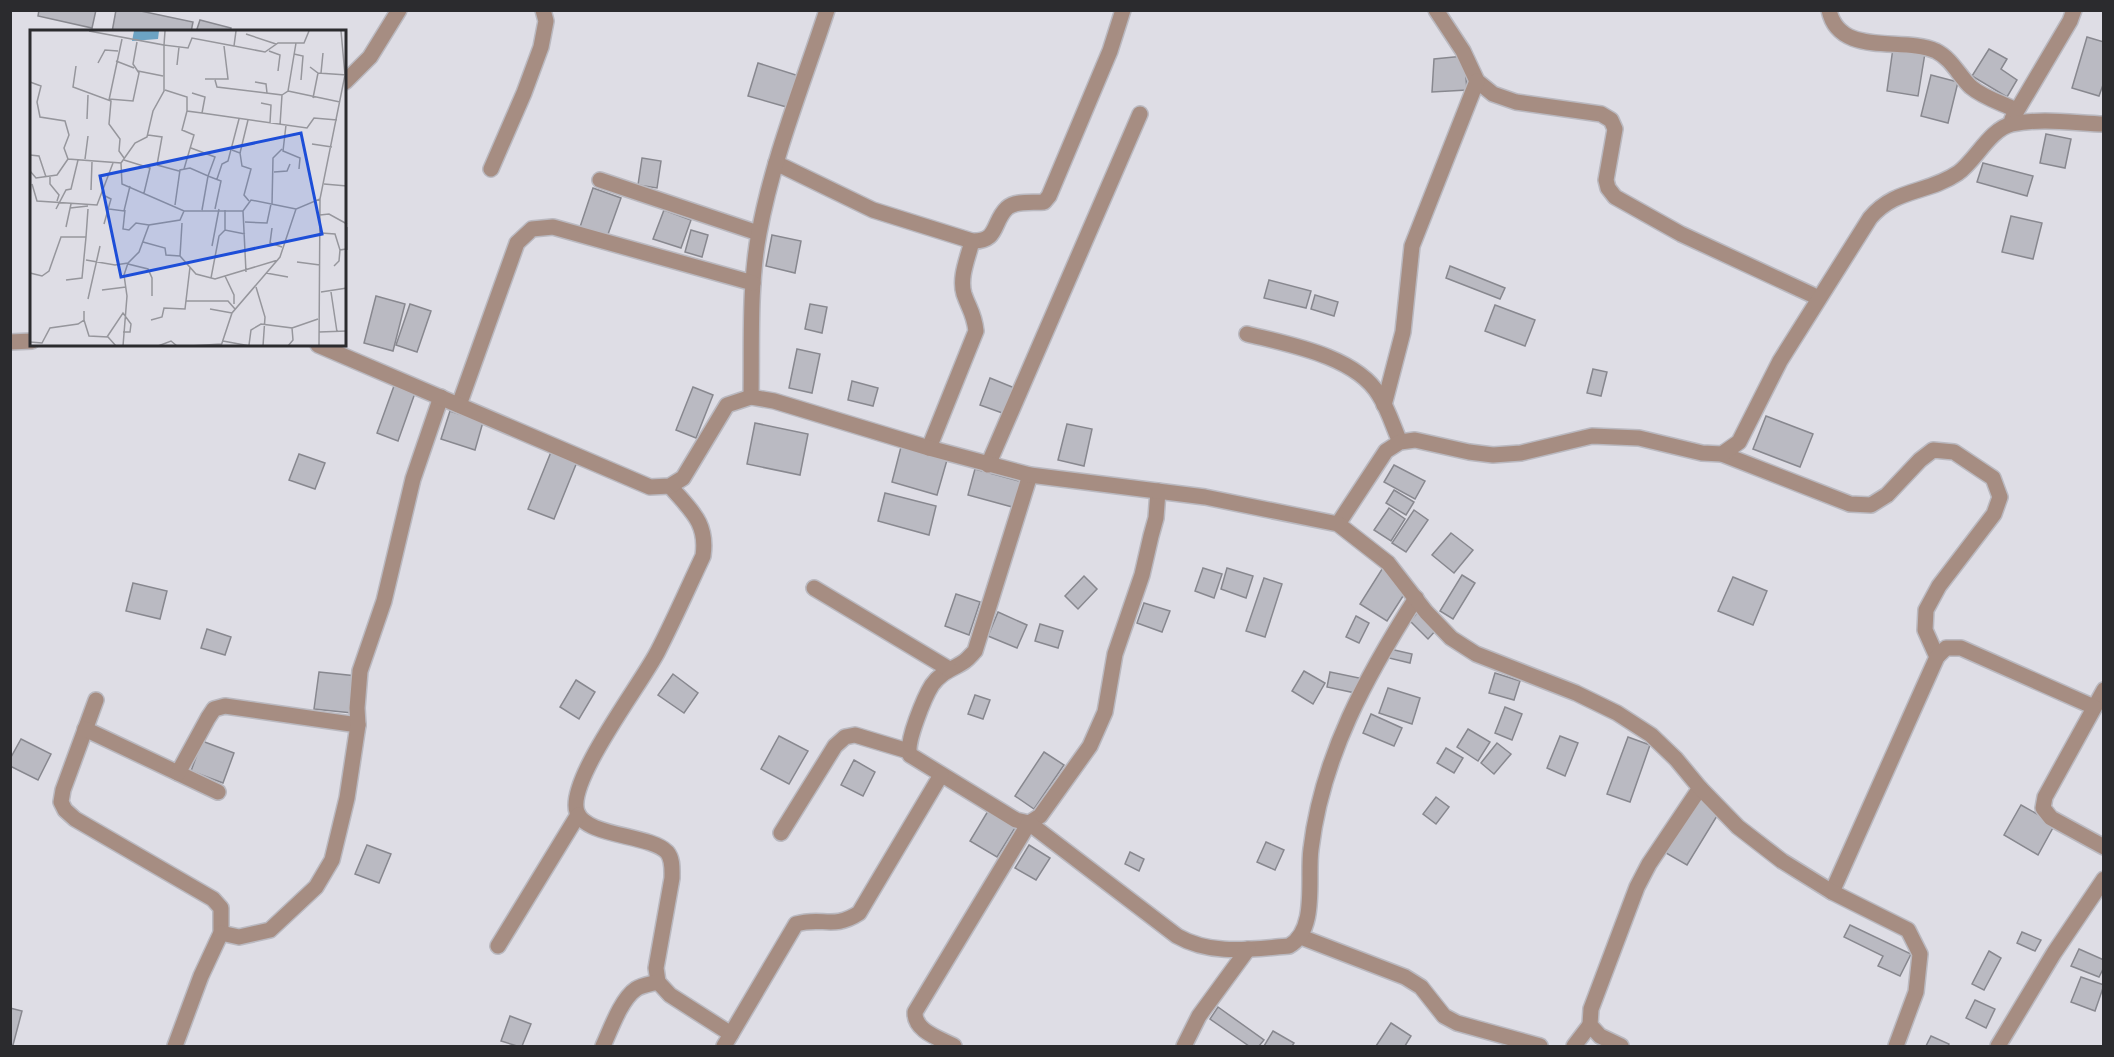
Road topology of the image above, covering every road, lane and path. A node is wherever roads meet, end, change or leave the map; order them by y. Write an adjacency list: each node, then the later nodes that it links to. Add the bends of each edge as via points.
1 (399, 10): 8 (street, via 370,57)
2 (543, 10): 15 (street, via 546,21 541,47)
3 (827, 10): 14 (street)
4 (1123, 10): 18 (street, via 1110,51 1049,196 1044,202 1017,203 1007,208 988,239)
5 (1436, 10): 9 (street)
6 (1829, 10): 10 (street, via 1831,21 1843,34 1858,41 1936,51 1948,59 1972,88)
7 (2074, 10): 10 (street)
8 (346, 81)
9 (1477, 81): 20 (street, via 1493,94 1515,102 1601,114 1611,120 1615,129 1606,180 1615,197 1681,234); 28 (street, via 1412,246 1403,332)
10 (2016, 110): 13 (street)
11 (1140, 114): 32 (street)
12 (2103, 124): 13 (street)
13 (2009, 125): 20 (street, via 1999,130 1967,167 1944,182 1897,196 1879,207)
14 (776, 163): 17 (street); 18 (street, via 873,210)
15 (491, 168)
16 (600, 180): 17 (street)
17 (759, 233): 19 (street)
18 (972, 241): 30 (street, via 963,277 976,331)
19 (753, 283): 26 (street); 27 (street, via 553,227 532,229 517,243)
20 (1819, 298): 31 (street, via 1780,361 1739,442)
21 (1247, 334): 28 (street, via 1306,349 1346,366 1366,380)
22 (30, 341): 23 (street)
23 (10, 342)
24 (320, 346): 25 (street)
25 (441, 397): 27 (street); 44 (street, via 413,479 384,601 360,671)
26 (751, 397): 30 (street); 34 (street, via 727,405 683,478)
27 (459, 405): 34 (street, via 650,487)
28 (1384, 405): 29 (street)
29 (1400, 442): 31 (street, via 1415,440 1493,455 1521,453 1592,436 1639,438); 36 (street, via 1386,451)
30 (929, 448): 32 (street)
31 (1722, 454): 39 (street, via 1850,504 1871,505 1887,495 1933,450 1954,452 1993,478 2000,497 1994,514 1939,586 1926,610 1925,630)
32 (988, 465): 33 (street)
33 (1030, 475): 35 (street); 40 (street, via 975,651)
34 (670, 486): 51 (street, via 702,525 703,556 657,652 594,754 577,790)
35 (1158, 491): 36 (street); 52 (street, via 1152,536 1115,654 1105,712 1090,746 1040,816)
36 (1338, 524): 38 (street, via 1388,562)
37 (814, 588): 40 (street)
38 (1416, 598): 49 (street, via 1451,638 1476,654 1576,693 1651,735); 58 (street, via 1372,670 1334,750 1318,806 1311,849 1308,920)
39 (1937, 657): 43 (street, via 1946,648 1961,648); 56 (street)
40 (949, 669): 46 (street, via 932,685)
41 (2103, 690): 43 (street)
42 (96, 700): 45 (street)
43 (2094, 707): 54 (street, via 2045,797 2043,808 2051,818)
44 (358, 725): 47 (street, via 225,706 214,709); 57 (street, via 339,835 332,860 316,887 270,930 239,937)
45 (85, 729): 47 (street); 57 (street, via 63,789 61,802 65,810 213,899 221,908)
46 (908, 751): 48 (street); 53 (street, via 855,735 845,737 835,746)
47 (178, 773): 50 (street)
48 (941, 775): 52 (street, via 1016,820); 63 (street, via 860,913 836,923 796,924)
49 (1700, 788): 56 (street, via 1737,826 1782,861); 62 (street, via 1637,887 1591,1009)
50 (218, 792)
51 (578, 815): 59 (street); 61 (street, via 589,824 667,852 672,878 656,968)
52 (1029, 823): 60 (street, via 1188,942 1218,950); 67 (street, via 915,1012 919,1026)
53 (781, 833)
54 (2103, 847)
55 (2103, 879): 73 (street)
56 (1832, 892): 72 (street, via 1908,930 1920,954 1916,992)
57 (221, 933): 65 (street)
58 (1302, 937): 60 (street, via 1289,946); 64 (street, via 1405,977 1421,987 1444,1016)
59 (498, 946)
60 (1248, 949): 68 (street, via 1198,1016)
61 (658, 982): 63 (street); 66 (street, via 636,988 630,994)
62 (1590, 1025): 70 (street); 71 (street, via 1600,1036)
63 (728, 1040)
64 (1511, 1043): 69 (street)
65 (175, 1047)
66 (603, 1047)
67 (954, 1047)
68 (1184, 1047)
69 (1539, 1047)
70 (1574, 1047)
71 (1621, 1047)
72 (1896, 1047)
73 (1998, 1047)

